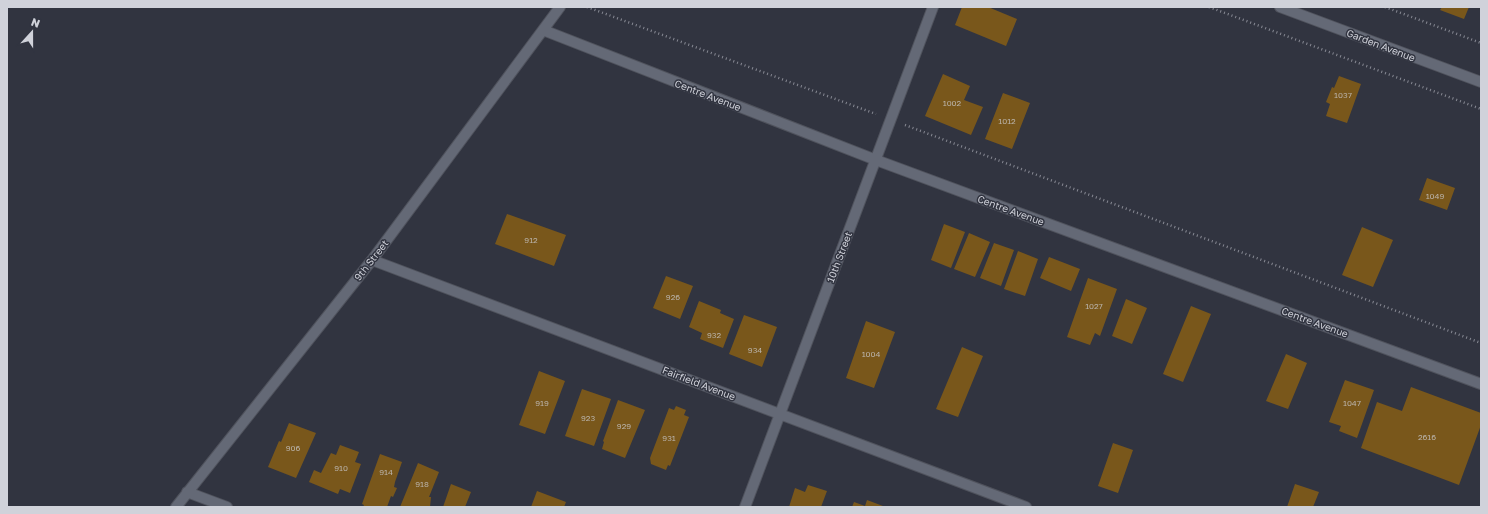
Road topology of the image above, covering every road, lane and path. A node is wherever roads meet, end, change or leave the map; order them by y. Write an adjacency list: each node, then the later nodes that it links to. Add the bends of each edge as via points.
1 (560, 7): 7 (street, 9th Street)
2 (587, 7): 11 (path)
3 (933, 7): 11 (street, 10th Street)
4 (1209, 7): 10 (path)
5 (1280, 7): 9 (street, Garden Avenue)
6 (1385, 7): 8 (path)
7 (543, 30): 12 (street, Centre Avenue); 13 (street, 9th Street)
8 (1481, 43)
9 (1481, 82)
10 (1481, 109)
11 (891, 120): 12 (street, 10th Street); 14 (path)
12 (876, 160): 15 (street, Centre Avenue); 16 (street, 10th Street)
13 (372, 260): 16 (street, Fairfield Avenue); 17 (street, 9th Street)
14 (1481, 343)
15 (1481, 384)
16 (780, 414): 20 (street, 10th Street); 21 (street, Fairfield Avenue)
17 (187, 492): 18 (street, 9th Street); 19 (street)
18 (176, 507)
19 (226, 507)
20 (744, 507)
21 (1026, 507)

